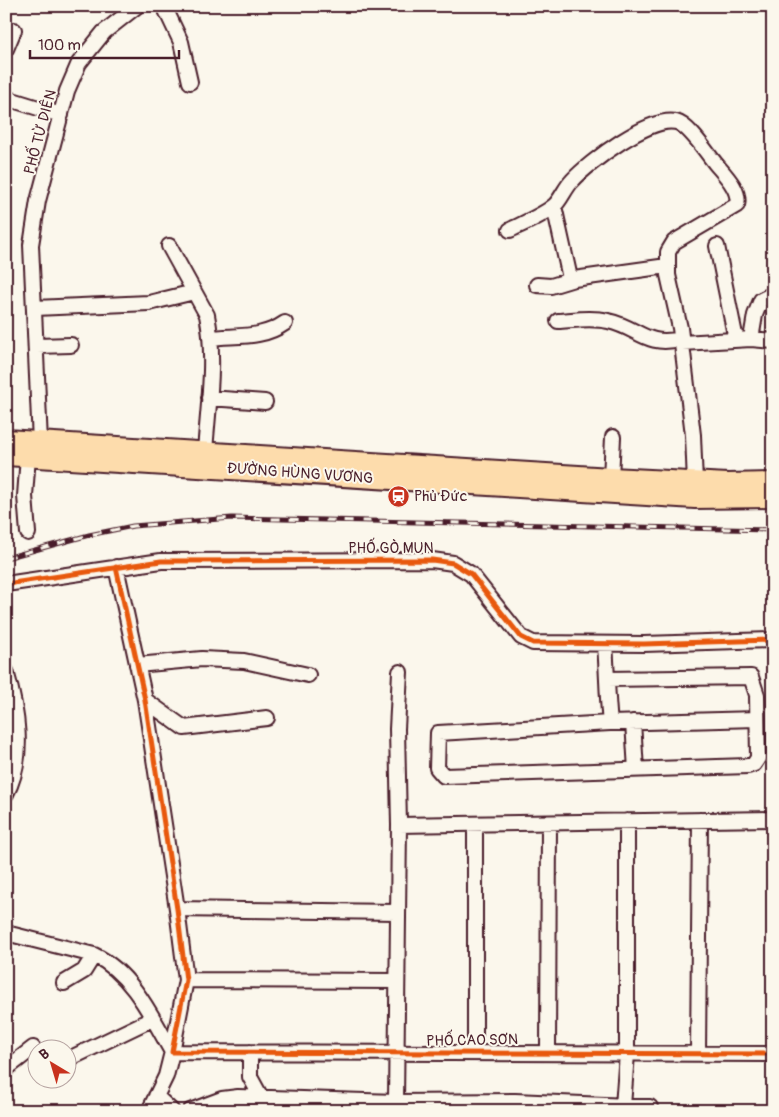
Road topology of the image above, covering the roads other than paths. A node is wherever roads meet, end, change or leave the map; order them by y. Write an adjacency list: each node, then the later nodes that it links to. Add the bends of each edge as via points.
1 (137, 6): 7 (street, PHỐ TỪ DIÊN, via 104,32 83,58 67,91)
2 (164, 6): 5 (street, via 181,42)
3 (14, 30): 4 (street)
4 (6, 49)
5 (190, 82)
6 (6, 98): 7 (street)
7 (61, 115): 17 (street, PHỐ TỪ DIÊN, via 38,201 31,245)
8 (554, 206): 9 (street); 12 (street, via 572,180 602,157 650,125 676,122 685,127 702,147 739,198 732,209 674,242 668,252); 13 (street, via 568,274)
9 (510, 230)
10 (169, 246): 15 (street)
11 (717, 246): 22 (street)
12 (667, 266): 13 (street); 23 (street)
13 (574, 279): 14 (street, via 551,286)
14 (537, 285)
15 (194, 292): 17 (street, via 149,303); 20 (street, via 207,315)
16 (773, 294): 21 (street, via 761,300)
17 (35, 308): 26 (street, PHỐ TỪ DIÊN)
18 (558, 321): 23 (street, via 607,320 653,341)
19 (286, 323): 20 (street, via 260,335)
20 (210, 338): 27 (street)
21 (752, 338): 22 (street); 24 (street)
22 (736, 340): 23 (street)
23 (681, 341): 35 (street, via 693,435)
24 (773, 341)
25 (71, 345): 26 (street)
26 (36, 346): 31 (street, PHỐ TỪ DIÊN)
27 (209, 398): 28 (street); 32 (street)
28 (265, 402)
29 (613, 437): 34 (street)
30 (6, 440): 31 (highway, ĐƯỜNG HÙNG VƯƠNG)
31 (34, 449): 32 (highway, ĐƯỜNG HÙNG VƯƠNG); 33 (highway, ĐƯỜNG HÙNG VƯƠNG); 37 (highway, ĐƯỜNG HÙNG VƯƠNG, via 695,498); 38 (street, PHỐ TỪ DIÊN, via 25,496)
32 (205, 452): 34 (highway, ĐƯỜNG HÙNG VƯƠNG)
33 (6, 455)
34 (611, 478): 35 (highway, ĐƯỜNG HÙNG VƯƠNG)
35 (695, 483): 36 (highway, ĐƯỜNG HÙNG VƯƠNG)
36 (773, 483)
37 (773, 497)
38 (28, 533)
39 (116, 566): 40 (street, PHỐ GÒ MUN); 42 (street, PHỐ GÒ MUN, via 171,561 432,560 453,563 471,574 526,641); 43 (street)
40 (6, 584)
41 (773, 640): 42 (street, PHỐ GÒ MUN)
42 (605, 644): 47 (street)
43 (137, 665): 46 (street, via 202,659 244,661); 48 (street)
44 (6, 671): 54 (street, via 15,702 18,738)
45 (400, 672): 61 (street, via 397,730)
46 (308, 675)
47 (607, 679): 50 (street, via 751,677 758,696); 52 (street)
48 (145, 700): 49 (street, via 184,728); 62 (street)
49 (267, 718)
50 (757, 719): 51 (street); 53 (street, via 758,758 754,764)
51 (633, 722): 52 (street); 53 (street)
52 (610, 723): 53 (street, via 438,733 437,768 444,776)
53 (636, 770)
54 (10, 779): 55 (street)
55 (6, 794)
56 (700, 820): 57 (street); 58 (street); 77 (street)
57 (773, 820)
58 (627, 821): 59 (street); 76 (street)
59 (549, 823): 60 (street); 74 (street)
60 (475, 824): 61 (street); 73 (street)
61 (399, 825): 63 (street)
62 (177, 909): 63 (street); 66 (street)
63 (397, 912): 67 (street)
64 (6, 933): 65 (street)
65 (94, 955): 68 (street, via 84,971); 69 (street, via 122,974)
66 (186, 980): 67 (street); 71 (street)
67 (398, 981): 75 (street)
68 (64, 983)
69 (152, 1019): 71 (street); 79 (street)
70 (28, 1052): 80 (street)
71 (172, 1052): 72 (street, PHỐ CAO SƠN); 81 (street, via 166,1076)
72 (250, 1052): 75 (street, PHỐ CAO SƠN); 83 (street, via 250,1077)
73 (475, 1052): 74 (street, PHỐ CAO SƠN); 75 (street, PHỐ CAO SƠN)
74 (548, 1052): 76 (street, PHỐ CAO SƠN)
75 (398, 1054): 82 (street)
76 (626, 1054): 77 (street, PHỐ CAO SƠN); 84 (street)
77 (698, 1054): 78 (street, PHỐ CAO SƠN)
78 (773, 1054)
79 (78, 1055)
80 (6, 1069)
81 (156, 1096): 86 (street); 87 (street)
82 (396, 1102): 83 (street); 84 (street, via 515,1101)
83 (261, 1104): 88 (street, via 222,1099)
84 (623, 1106): 85 (street)
85 (650, 1107)
86 (149, 1111)
87 (172, 1111)
88 (190, 1111)

